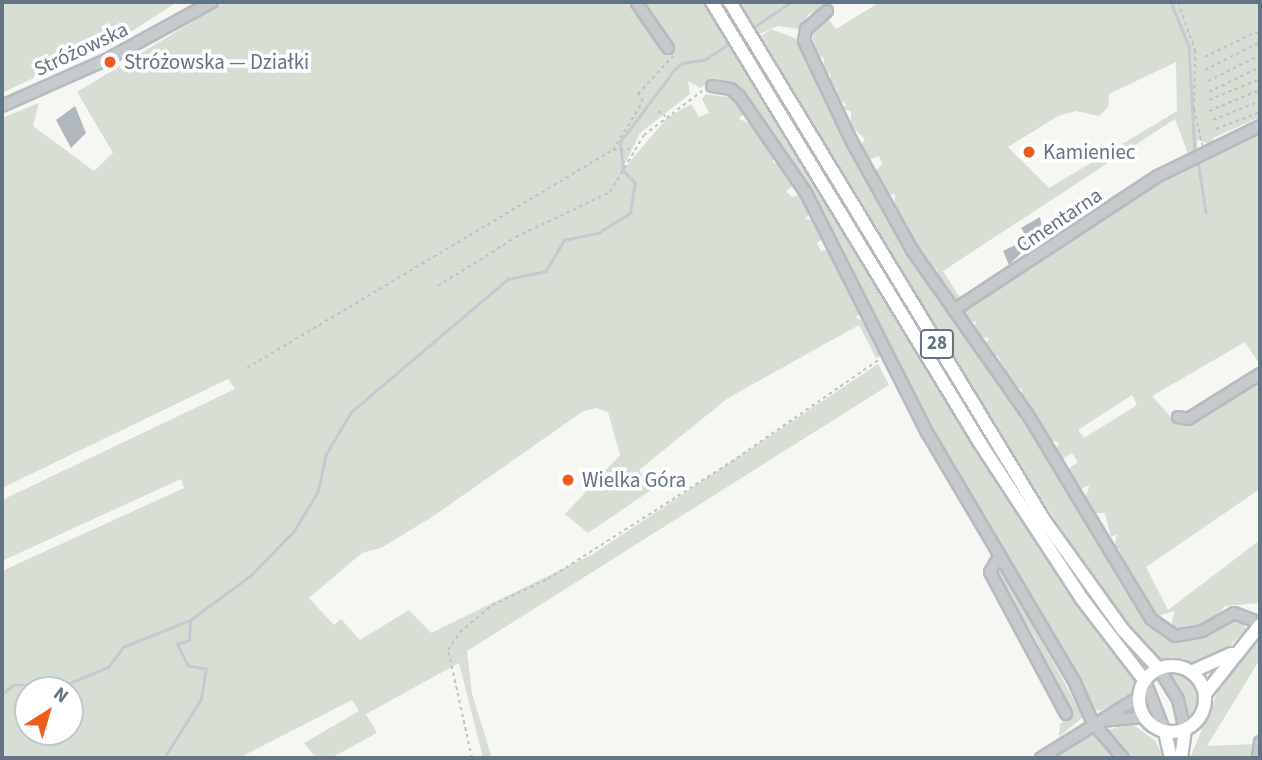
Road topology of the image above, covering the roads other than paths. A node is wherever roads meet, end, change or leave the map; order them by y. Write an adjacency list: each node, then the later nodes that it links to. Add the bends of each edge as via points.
1 (212, 2): 8 (street, Stróżowska, via 106,60)
2 (636, 2): 6 (street)
3 (712, 2): 18 (main road, 28, via 980,443 1082,599)
4 (732, 5): 16 (main road, 28, via 1045,520 1123,630)
5 (827, 11): 10 (street, via 806,29 808,54 912,250)
6 (668, 48)
7 (712, 86): 13 (street, via 731,89 740,97 806,193 887,354)
8 (2, 106)
9 (1260, 126): 10 (street, Cmentarna, via 1158,176)
10 (954, 310): 14 (street, via 1028,415 1156,625 1183,636 1234,612)
11 (1260, 374): 12 (street, via 1188,419)
12 (1178, 417)
13 (1000, 555): 21 (street, via 990,572); 23 (street)
14 (1260, 624): 15 (main road)
15 (1240, 648): 17 (main road); 19 (main road)
16 (1159, 669): 17 (main road, via 1176,666); 18 (main road); 24 (street, via 1178,700)
17 (1191, 673): 19 (main road)
18 (1145, 681): 20 (main road); 25 (street)
19 (1205, 694): 24 (main road, via 1201,716)
20 (1139, 696): 22 (main road); 23 (street)
21 (1066, 714)
22 (1144, 717): 23 (street); 25 (main road)
23 (1095, 722): 27 (street); 28 (street)
24 (1185, 730): 25 (main road); 30 (main road)
25 (1165, 732): 29 (main road)
26 (1260, 743): 31 (street)
27 (1041, 758)
28 (1124, 758)
29 (1171, 758)
30 (1181, 758)
31 (1258, 758)

